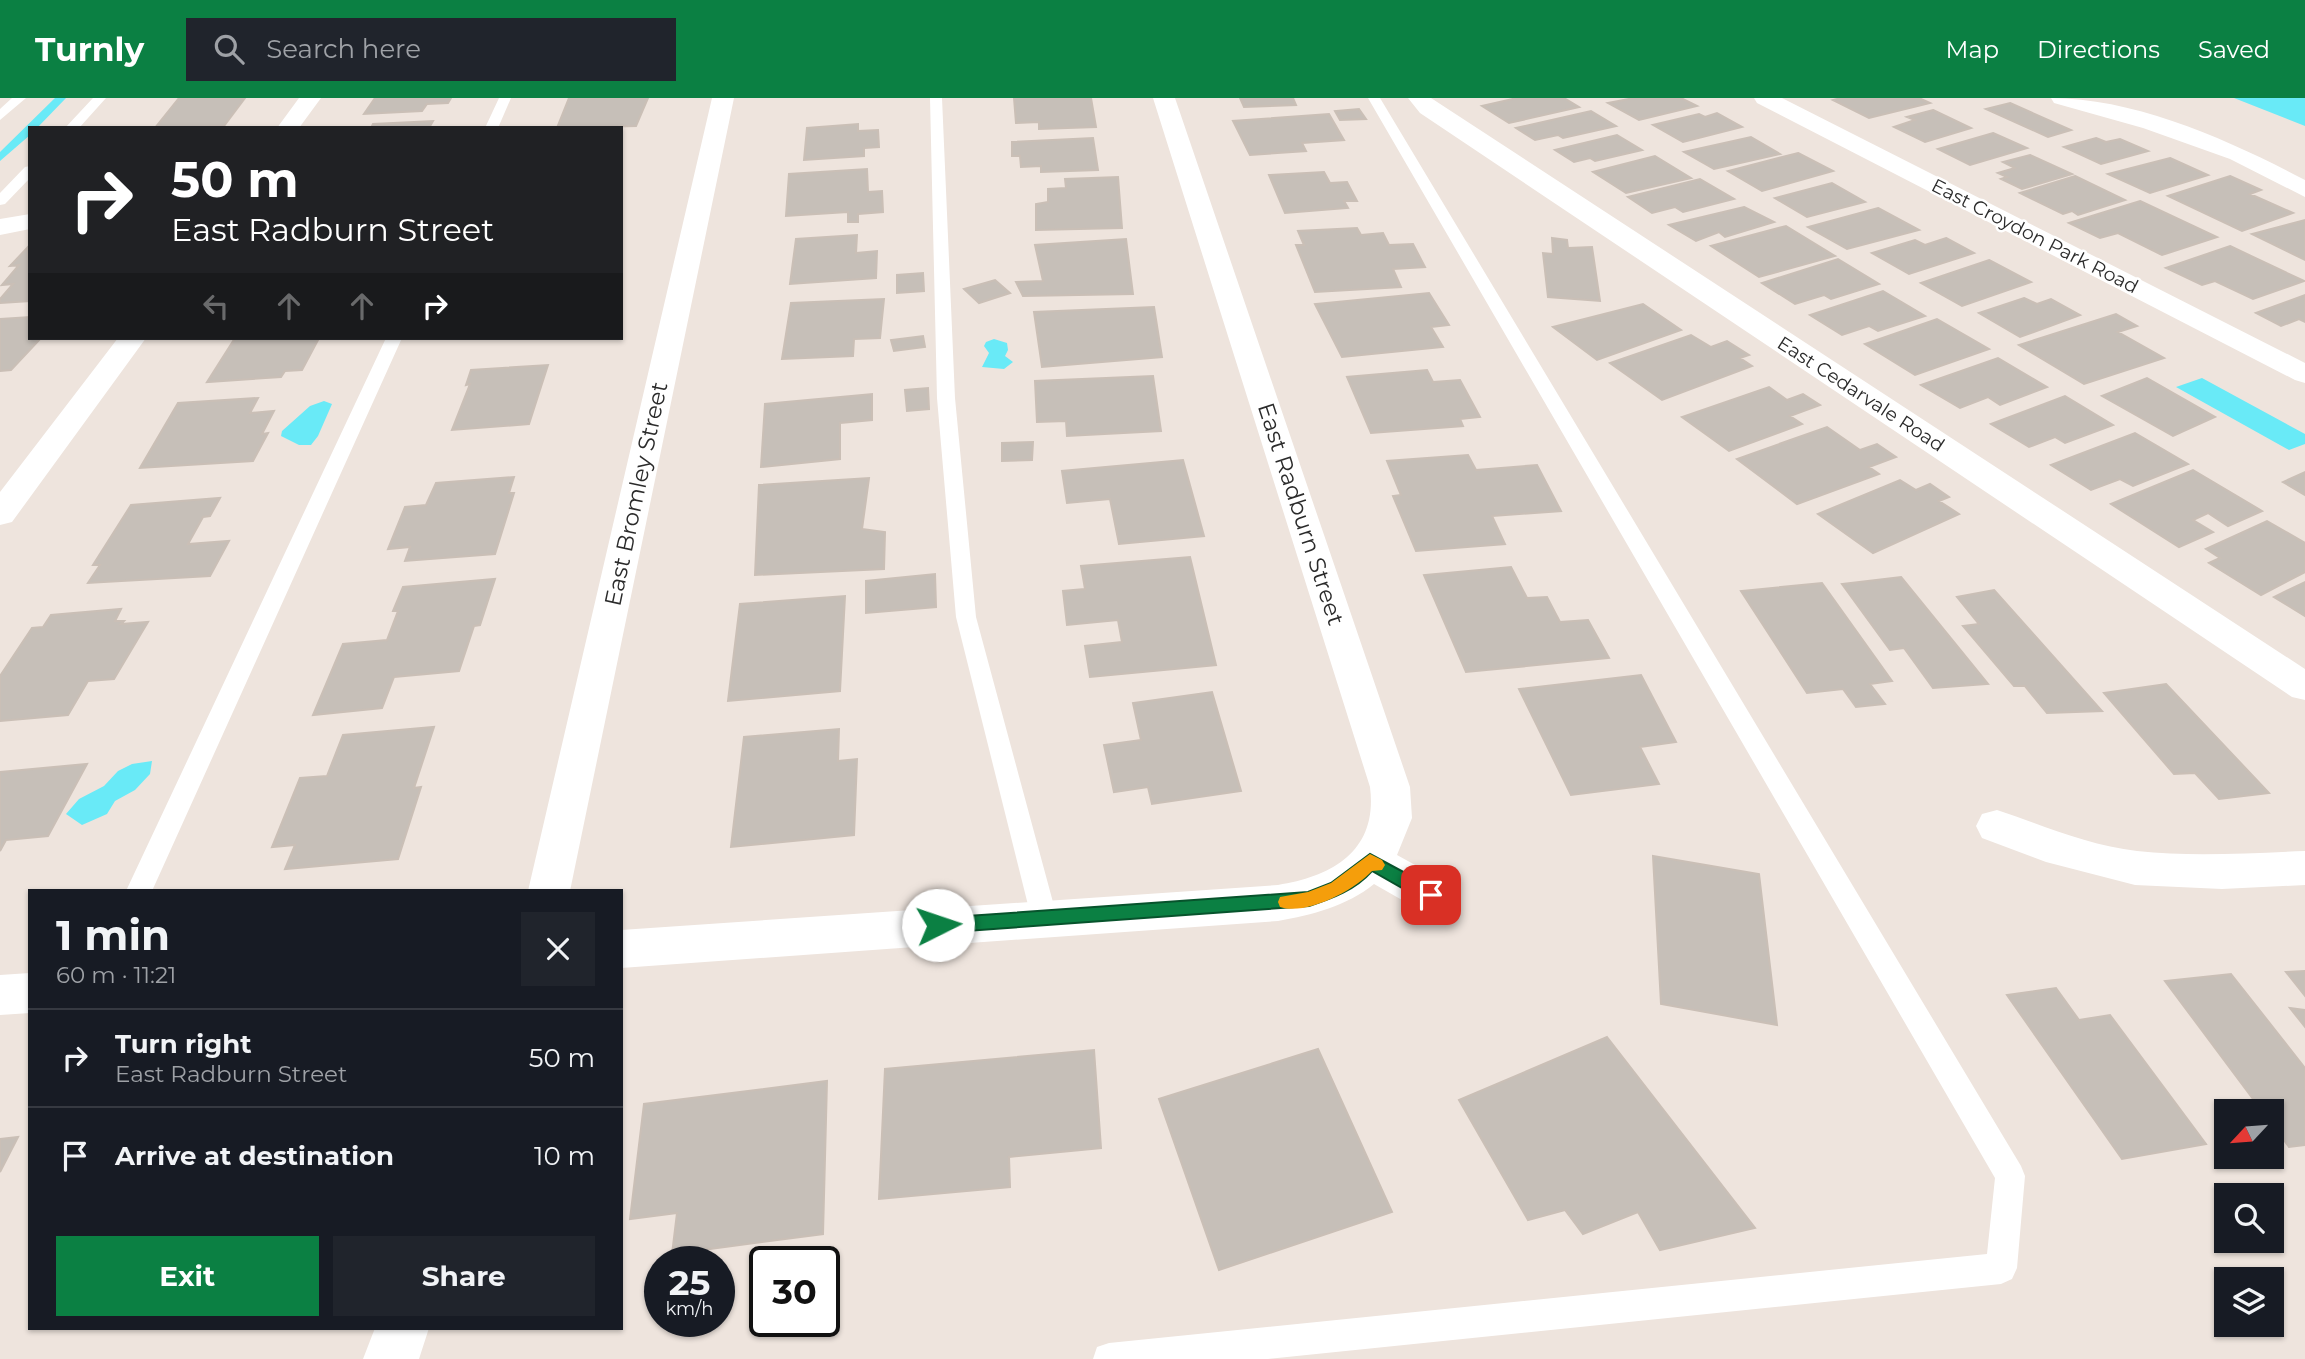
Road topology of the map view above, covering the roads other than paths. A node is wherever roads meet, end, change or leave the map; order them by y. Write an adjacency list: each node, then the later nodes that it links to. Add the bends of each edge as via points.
1 (20, 98): 12 (lane)
2 (100, 98): 13 (lane)
3 (310, 98): 14 (street)
4 (505, 98): 15 (lane)
5 (723, 98): 30 (street, East Bromley Street)
6 (936, 98): 32 (lane, via 946,398 966,617)
7 (1164, 98): 27 (street, East Radburn Street, via 1390,787 1392,827)
8 (1374, 98): 38 (lane, via 2010,1176 2001,1268)
9 (1419, 98): 25 (street, East Cedarvale Road)
10 (1765, 98): 23 (street, East Croydon Park Road)
11 (2062, 98): 17 (street, via 2227,149)
12 (0, 116)
13 (73, 126)
14 (289, 126)
15 (492, 126)
16 (28, 172): 18 (lane)
17 (2305, 190)
18 (0, 201)
19 (28, 222): 20 (street)
20 (0, 227)
21 (131, 340): 24 (street)
22 (393, 340): 29 (lane)
23 (2305, 374)
24 (0, 515)
25 (2305, 687)
26 (1997, 826): 28 (street, via 2046,845 2135,868 2222,872)
27 (1370, 861): 31 (street); 32 (street, East Radburn Street, via 1338,888 1309,899)
28 (2305, 868)
29 (140, 889)
30 (549, 889)
31 (1431, 895)
32 (1044, 917): 33 (street, East Radburn Street)
33 (623, 949)
34 (28, 993): 35 (street)
35 (0, 995)
36 (401, 1330): 37 (street)
37 (391, 1359)
38 (1109, 1359)

